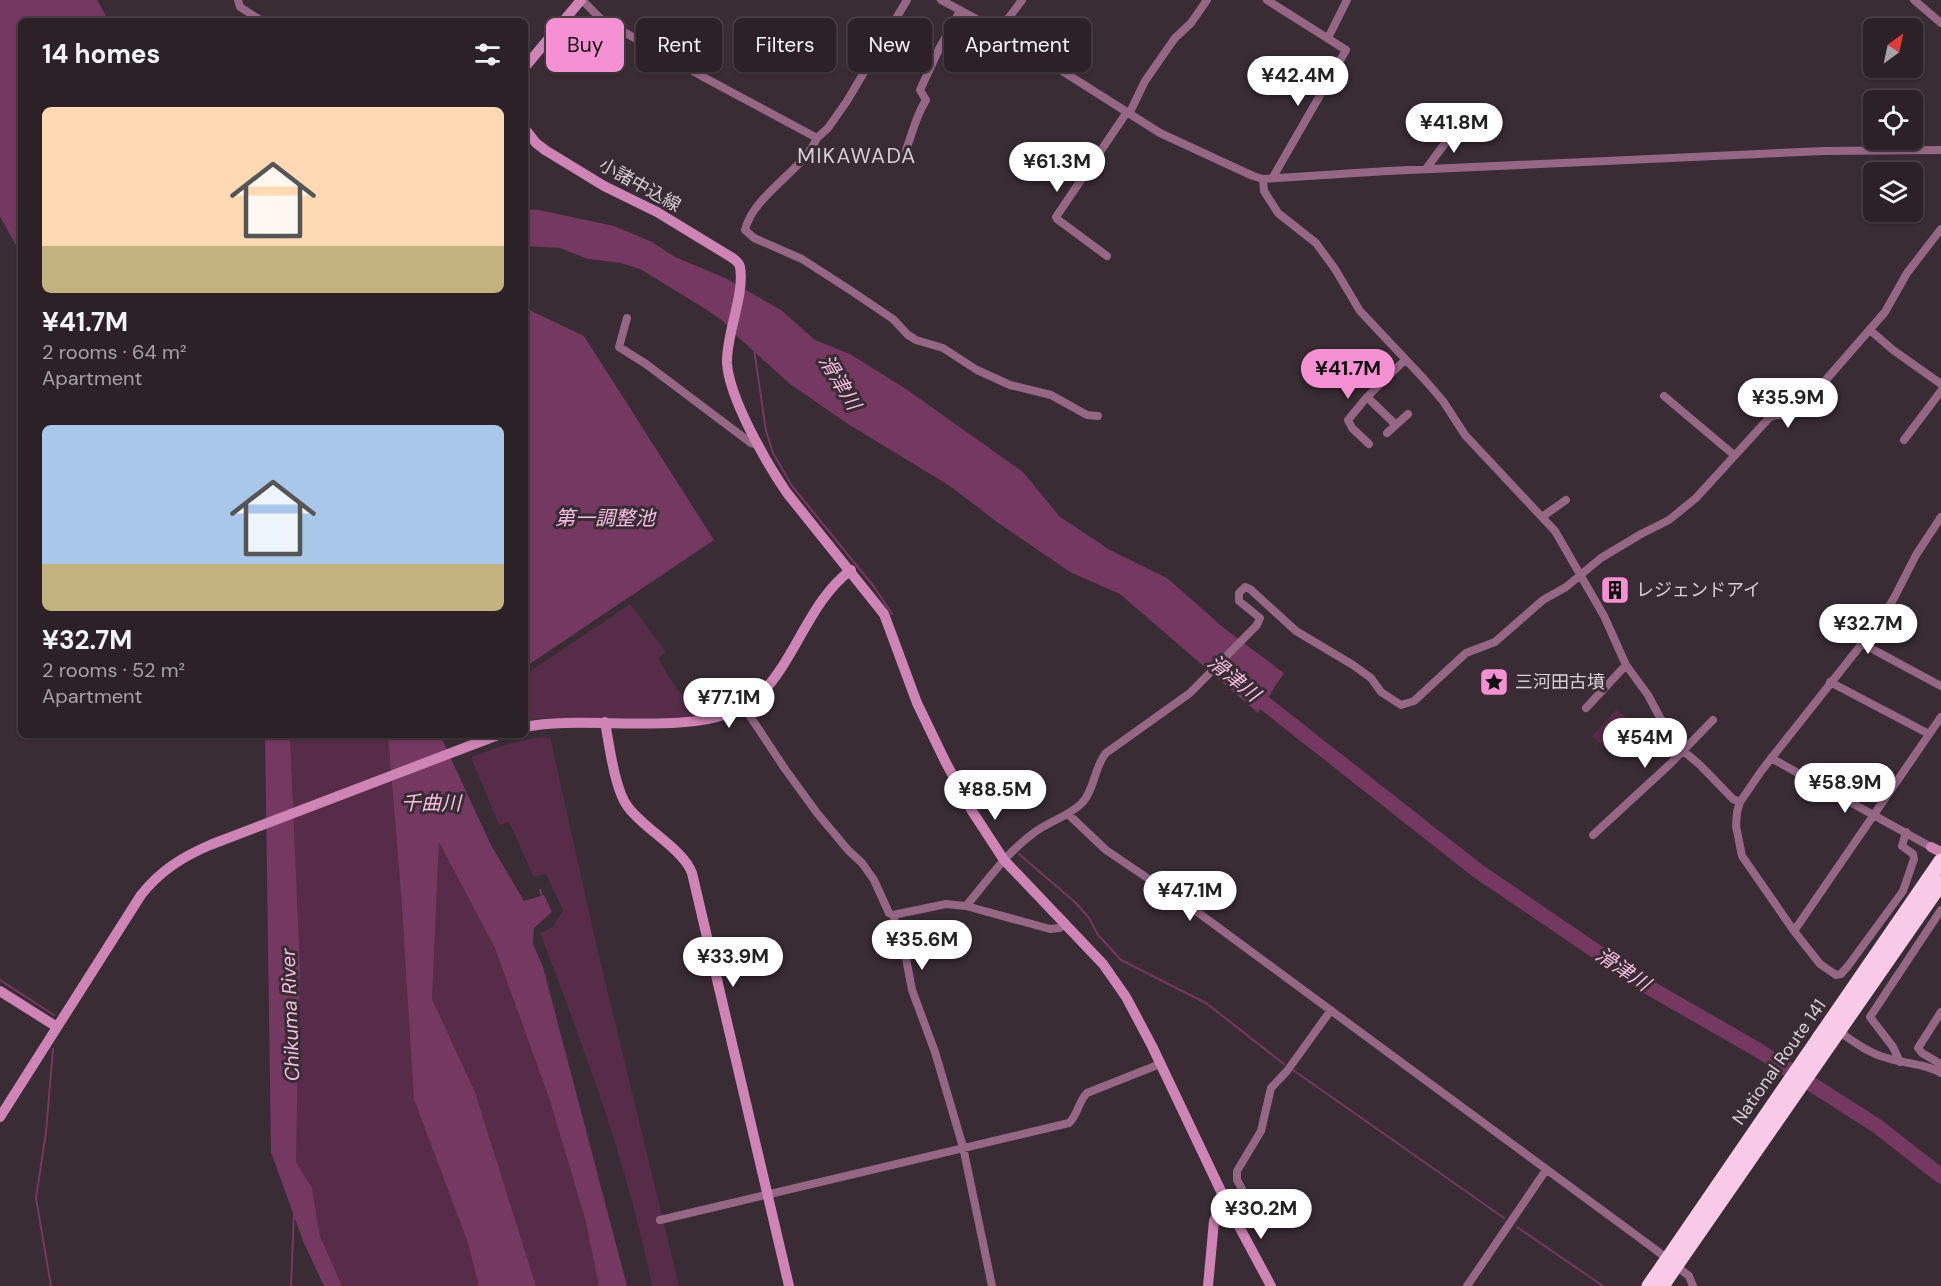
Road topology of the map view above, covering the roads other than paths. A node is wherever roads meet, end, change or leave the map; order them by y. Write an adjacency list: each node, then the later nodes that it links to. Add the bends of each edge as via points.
1 (238, 0): 11 (street, via 240,7)
2 (581, 0): 16 (street); 21 (street, via 601,19)
3 (907, 0): 21 (street, via 847,101)
4 (941, 0): 10 (street)
5 (1022, 0): 13 (street)
6 (1207, 0): 18 (street, via 1175,38 1145,81 1131,110)
7 (1268, 0): 15 (street)
8 (1347, 0): 15 (street)
9 (1914, 0): 14 (street)
10 (960, 11): 12 (street); 23 (street, via 920,90 926,100 917,113)
11 (257, 18)
12 (974, 18)
13 (1009, 18)
14 (1941, 23)
15 (1328, 38): 25 (street, via 1346,50)
16 (528, 63)
17 (1063, 72): 18 (street)
18 (1126, 112): 26 (street, via 1160,132); 28 (street, via 1056,217)
19 (1460, 123): 24 (street)
20 (528, 133): 42 (street, 小諸中込線, via 545,150 738,262 740,286 727,361 732,385)
21 (817, 138): 37 (street, via 751,216 745,230 748,234 802,259 893,319 916,340 939,346 1010,385 1051,395 1087,415)
22 (1941, 150): 24 (street, via 1823,151)
23 (902, 160)
24 (1426, 170): 25 (street)
25 (1273, 177): 26 (street)
26 (1263, 179): 31 (street, via 1262,186 1273,206 1316,243 1360,310)
27 (1941, 230): 30 (street)
28 (1107, 256)
29 (627, 318): 42 (street, via 620,347)
30 (1870, 330): 32 (street); 43 (street, via 1798,412 1768,418)
31 (1405, 360): 35 (street); 45 (street, via 1443,401 1465,435)
32 (1941, 384)
33 (1941, 391): 40 (street)
34 (1664, 396): 43 (street)
35 (1367, 397): 38 (street); 41 (street, via 1348,420)
36 (1408, 414): 38 (street)
37 (1098, 416)
38 (1396, 425): 39 (street)
39 (1388, 433)
40 (1904, 440)
41 (1369, 444)
42 (759, 445): 47 (street, via 774,474)
43 (1734, 455): 48 (street, via 1696,498 1668,520 1609,553)
44 (1566, 500): 45 (street)
45 (1542, 517): 48 (street)
46 (1941, 517): 49 (street, via 1880,621)
47 (850, 570): 53 (street, via 826,593 773,679); 69 (street, via 884,614 917,703 945,761)
48 (1581, 575): 50 (street); 64 (street, via 1543,600 1491,645 1462,656 1406,705 1381,692 1371,678 1296,630 1245,587 1239,593 1239,601 1260,618 1257,625 1190,693 1106,753 1084,801)
49 (1861, 643): 51 (street); 52 (street)
50 (1626, 665): 54 (street); 61 (street)
51 (1830, 682): 59 (street); 62 (street)
52 (1941, 686)
53 (744, 707): 57 (street, via 704,721); 74 (street, via 817,813 862,863)
54 (1586, 708)
55 (1941, 717): 59 (street)
56 (1713, 720): 61 (street)
57 (605, 722): 58 (street); 88 (street, via 623,800 686,861 692,873)
58 (528, 727)
59 (1929, 734): 65 (street)
60 (490, 738): 80 (street, via 177,861 149,885)
61 (1683, 752): 63 (street); 67 (street)
62 (1771, 758): 63 (street); 65 (street)
63 (1740, 802): 76 (street, via 1736,826 1742,856)
64 (1068, 814): 69 (street, via 1035,832); 78 (street, via 1098,844 1196,910)
65 (1874, 816): 66 (street); 76 (street)
66 (1906, 832): 68 (street); 76 (street, via 1902,846 1914,859 1906,885 1841,974 1836,975 1820,964)
67 (1593, 835)
68 (1936, 849)
69 (1004, 860): 72 (street); 75 (street)
70 (1941, 861): 81 (highway, National Route 141)
71 (1941, 883): 81 (highway, National Route 141, via 1864,996)
72 (966, 906): 74 (street, via 946,904); 75 (street, via 1050,929)
73 (1941, 910): 82 (street, via 1870,1017)
74 (893, 915): 86 (street, via 912,990)
75 (1064, 924): 83 (street, via 1114,979)
76 (1794, 931)
77 (0, 991): 80 (street)
78 (1331, 1011): 87 (street); 89 (street, via 1271,1088 1261,1131 1237,1171 1241,1195)
79 (1941, 1012): 84 (street, via 1918,1048 1939,1063)
80 (57, 1028): 85 (street)
81 (1829, 1037): 82 (street); 91 (highway, National Route 141, bridge)
82 (1900, 1062): 84 (street)
83 (1160, 1064): 86 (street, via 1087,1092 1069,1123); 89 (street)
84 (1940, 1072)
85 (0, 1117)
86 (963, 1147): 88 (street); 93 (street)
87 (1546, 1170): 96 (street); 99 (street, via 1689,1276)
88 (767, 1194): 90 (street); 92 (street)
89 (1228, 1206): 94 (street, via 1218,1212 1214,1221); 95 (street)
90 (660, 1220)
91 (1667, 1268): 97 (highway, National Route 141); 98 (highway, National Route 141)
92 (789, 1286)
93 (992, 1286)
94 (1208, 1286)
95 (1271, 1286)
96 (1467, 1286)
97 (1649, 1286)
98 (1662, 1286)
99 (1693, 1286)

